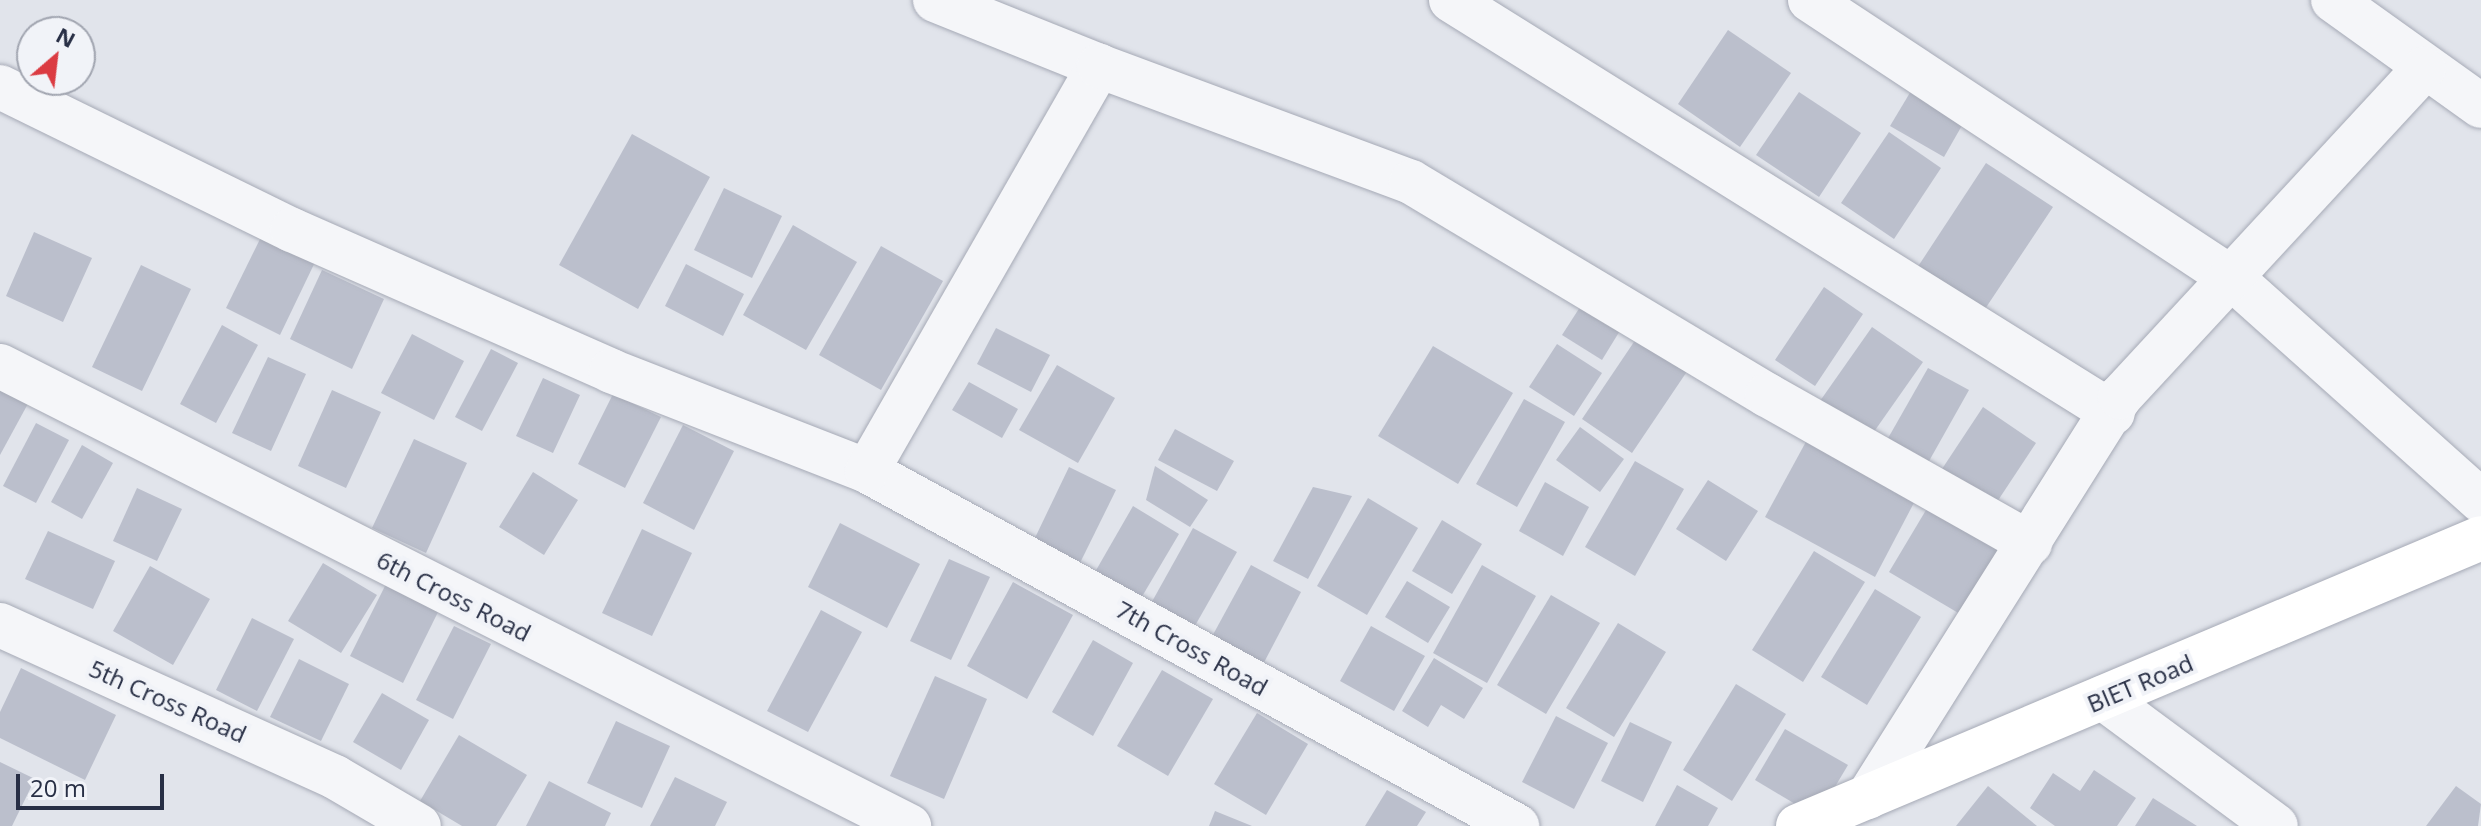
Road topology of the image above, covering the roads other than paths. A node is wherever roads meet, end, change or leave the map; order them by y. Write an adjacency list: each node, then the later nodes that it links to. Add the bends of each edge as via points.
1 (935, 0): 5 (street)
2 (1451, 0): 11 (street)
3 (1810, 0): 9 (street)
4 (2333, 0): 6 (street)
5 (1099, 66): 12 (street); 15 (street, via 1411,182 1767,395)
6 (2424, 69): 8 (street); 9 (street)
7 (0, 87): 12 (street, 7th Cross Road, via 321,243 611,371)
8 (2481, 106)
9 (2233, 279): 11 (street, via 2120,397); 13 (street)
10 (0, 366): 20 (street, 6th Cross Road)
11 (2113, 413): 15 (street)
12 (867, 471): 21 (street, 7th Cross Road)
13 (2481, 501)
14 (2481, 538): 17 (street, BIET Road)
15 (2030, 543): 18 (street)
16 (0, 625): 19 (street, 5th Cross Road, via 335,777)
17 (2103, 698): 18 (street, BIET Road); 23 (street)
18 (1868, 797): 22 (street, BIET Road)
19 (419, 826)
20 (909, 826)
21 (1517, 826)
22 (1800, 826)
23 (2276, 826)

